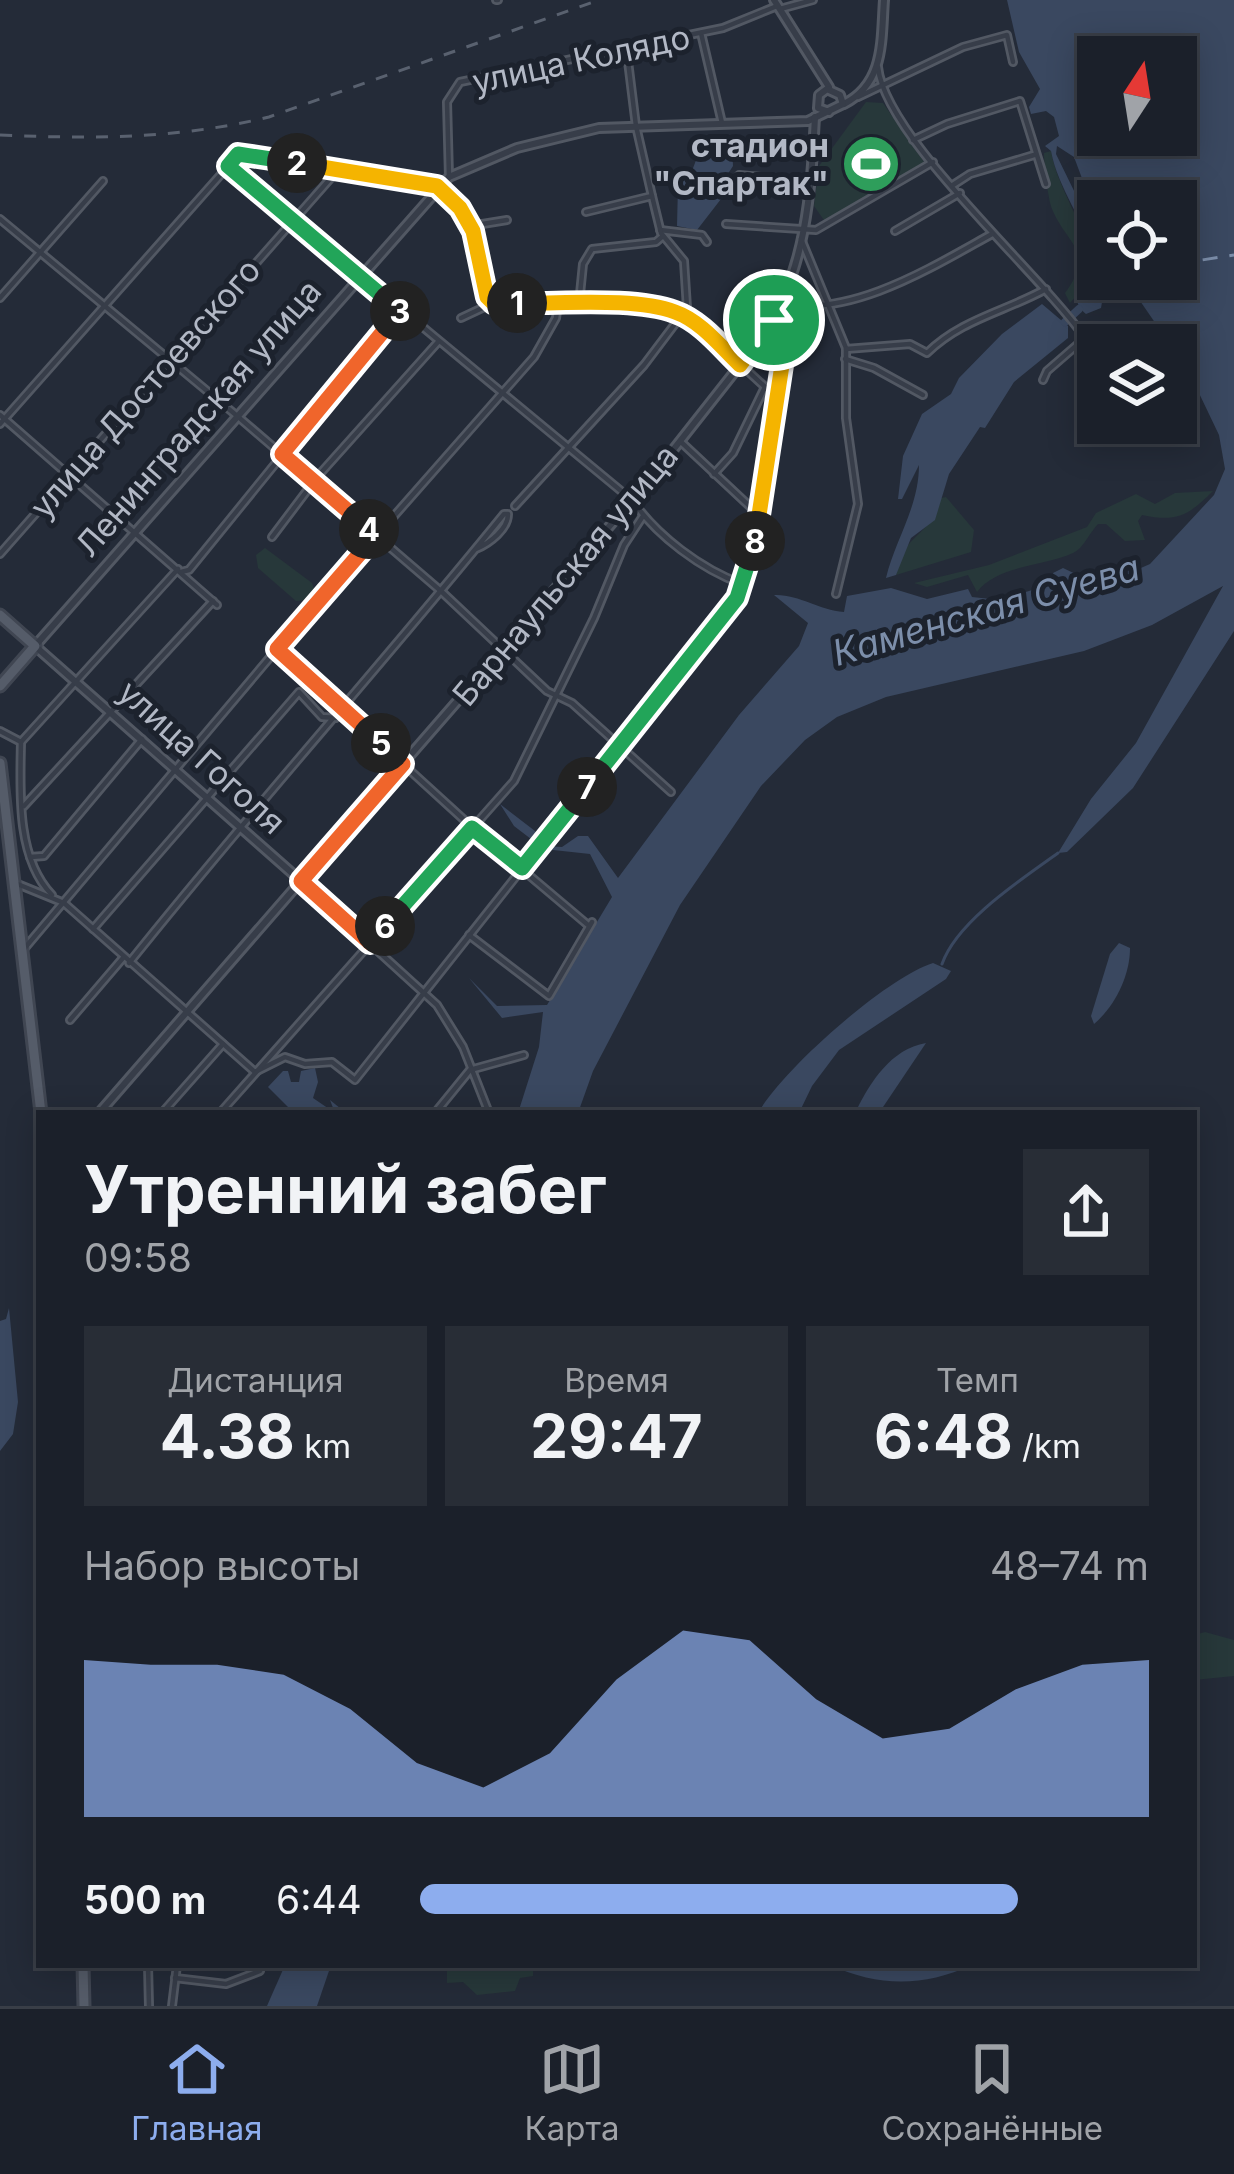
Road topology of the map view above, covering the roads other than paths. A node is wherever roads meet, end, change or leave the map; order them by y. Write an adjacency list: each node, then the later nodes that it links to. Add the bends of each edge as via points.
1 (813, 0): 3 (street, улица Колядо)
2 (884, 0): 7 (street)
3 (777, 5): 4 (street, улица Колядо); 8 (street)
4 (701, 33): 5 (street, улица Колядо); 16 (street)
5 (626, 45): 17 (street); 24 (street, улица Колядо, via 452,88)
6 (1013, 62): 9 (street, via 1007,35)
7 (878, 68): 9 (street); 11 (street)
8 (820, 76): 10 (street); 12 (street, Барнаульская улица)
9 (881, 86): 11 (street); 18 (street)
10 (836, 92): 11 (street); 12 (street); 13 (street)
11 (858, 97): 13 (street)
12 (818, 100): 14 (street, via 819,111); 15 (street, Барнаульская улица)
13 (841, 106): 14 (street)
14 (829, 112): 15 (street)
15 (815, 119): 16 (street, Ленинградская улица); 26 (street, Барнаульская улица)
16 (722, 123): 17 (street, Ленинградская улица)
17 (636, 126): 24 (street, Ленинградская улица, via 561,134); 31 (street)
18 (913, 140): 19 (street, via 1020,101); 20 (street)
19 (1034, 154): 27 (street); 28 (street)
20 (933, 162): 28 (street); 41 (street)
21 (228, 166): 22 (street, via 238,154); 35 (street); 51 (street)
22 (338, 169): 29 (street); 35 (street, улица Достоевского)
23 (739, 175): 26 (street)
24 (449, 177): 29 (street, Ленинградская улица)
25 (103, 181): 43 (street)
26 (812, 182): 41 (street, Барнаульская улица)
27 (1046, 184)
28 (953, 185): 30 (street)
29 (437, 186): 37 (street); 44 (street, Ленинградская улица)
30 (960, 193): 38 (street); 40 (street)
31 (652, 196): 32 (street); 39 (street)
32 (586, 212)
33 (0, 219): 43 (street)
34 (508, 220): 37 (street)
35 (293, 221): 44 (street); 59 (street, улица Достоевского)
36 (726, 224): 41 (street)
37 (470, 226): 48 (street)
38 (895, 231)
39 (662, 233): 42 (street); 50 (street, via 656,242 592,249); 54 (street, via 684,261)
40 (994, 233): 45 (street); 52 (street, via 870,295)
41 (802, 236): 47 (street, Барнаульская улица); 52 (street)
42 (707, 242)
43 (40, 253): 46 (street); 51 (street)
44 (358, 276): 53 (street); 67 (street, Ленинградская улица)
45 (1046, 289): 58 (street, via 960,325 928,353 910,344); 62 (street, via 1086,341)
46 (0, 298)
47 (781, 302): 52 (street); 56 (street, Барнаульская улица)
48 (493, 303): 49 (street); 55 (street)
49 (558, 304): 50 (street); 64 (street, via 534,357)
50 (578, 304): 54 (street)
51 (103, 305): 59 (street); 68 (street)
52 (828, 306): 58 (street)
53 (400, 310): 57 (street); 71 (street)
54 (682, 316): 61 (street); 70 (street)
55 (461, 318)
56 (774, 320): 61 (street, Барнаульская улица); 66 (street, via 784,352)
57 (438, 342): 64 (street); 74 (street)
58 (846, 349): 60 (street)
59 (169, 359): 67 (street); 73 (street, улица Достоевского)
60 (845, 359): 65 (street); 87 (street, via 858,504)
61 (740, 365): 63 (street); 69 (street, Барнаульская улица)
62 (1043, 380)
63 (765, 387): 66 (street); 72 (street)
64 (502, 394): 70 (street); 80 (street)
65 (923, 395)
66 (777, 398): 77 (street)
67 (236, 415): 71 (street); 79 (street, Ленинградская улица)
68 (1, 419): 73 (street)
69 (680, 441): 72 (street); 75 (street, Барнаульская улица)
70 (568, 447): 75 (street); 76 (street)
71 (282, 454): 74 (street); 84 (street, via 189,569)
72 (714, 473): 77 (street)
73 (69, 474): 79 (street); 83 (street, улица Достоевского)
74 (316, 483): 80 (street); 81 (street)
75 (632, 500): 78 (street); 91 (street, Барнаульская улица)
76 (515, 506)
77 (759, 515): 85 (street)
78 (643, 516): 85 (street, via 704,567); 94 (street)
79 (136, 530): 84 (street); 89 (street, Ленинградская улица)
80 (376, 535): 86 (street); 90 (street)
81 (272, 537)
82 (476, 549): 82 (street, via 503,514 508,514 489,543); 86 (street)
83 (0, 554)
84 (179, 571): 92 (street); 96 (street, via 215,603)
85 (742, 584): 101 (street)
86 (442, 592): 91 (street); 95 (street)
87 (836, 594)
88 (0, 615): 89 (main road, улица Гоголя)
89 (35, 646): 92 (street, улица Гоголя); 93 (main road, Ленинградская улица)
90 (277, 649): 95 (street); 104 (street)
91 (502, 650): 94 (street); 103 (street, Барнаульская улица)
92 (78, 681): 96 (street, улица Гоголя); 100 (street)
93 (0, 686)
94 (556, 694): 101 (street); 109 (street, via 514,781)
95 (343, 709): 97 (street); 103 (street)
96 (112, 712): 99 (street, улица Гоголя); 107 (street)
97 (336, 718): 106 (street, via 322,717 299,692); 108 (street)
98 (0, 731): 100 (street)
99 (142, 740): 104 (street, улица Гоголя); 112 (street, via 44,856)
100 (21, 742): 107 (street)
101 (620, 745): 105 (street); 113 (street)
102 (0, 763): 111 (main road)
103 (403, 764): 109 (street); 114 (street, Барнаульская улица)
104 (175, 770): 106 (street, улица Гоголя); 117 (street)
105 (671, 792)
106 (205, 796): 108 (street, улица Гоголя); 118 (street)
107 (24, 806): 110 (street)
108 (238, 826): 114 (street, улица Гоголя); 122 (street)
109 (472, 828): 113 (street); 120 (street)
110 (25, 845): 111 (street); 112 (street)
111 (6, 847): 115 (main road)
112 (30, 857): 116 (street)
113 (522, 868): 119 (street); 119 (street, via 590,923 550,996)
114 (301, 881): 120 (street, улица Гоголя); 124 (street, Барнаульская улица)
115 (15, 883): 116 (street); 121 (main road)
116 (52, 896): 117 (street)
117 (64, 903): 118 (street); 121 (street)
118 (92, 929): 122 (street)
119 (469, 934): 123 (street)
120 (370, 943): 123 (street, улица Гоголя); 129 (street)
121 (22, 950): 130 (main road)
122 (126, 960): 124 (street); 125 (street)
123 (424, 989): 128 (street, улица Гоголя); 129 (street, via 356,1080 332,1062 285,1058)
124 (186, 1013): 126 (street); 131 (street, Барнаульская улица)
125 (70, 1020)
126 (223, 1044): 129 (street); 132 (street)
127 (524, 1055): 128 (street)
128 (470, 1070): 134 (street); 135 (street, улица Гоголя)
129 (255, 1072): 133 (street)
130 (41, 1110)
131 (102, 1110)
132 (165, 1110)
133 (223, 1110)
134 (437, 1110)
135 (488, 1110)
136 (83, 1968): 141 (main road)
137 (148, 1968): 142 (street)
138 (177, 1968): 140 (street)
139 (260, 1971): 140 (street, via 226,1984)
140 (175, 1978): 143 (street)
141 (84, 2006)
142 (149, 2006)
143 (172, 2006)

